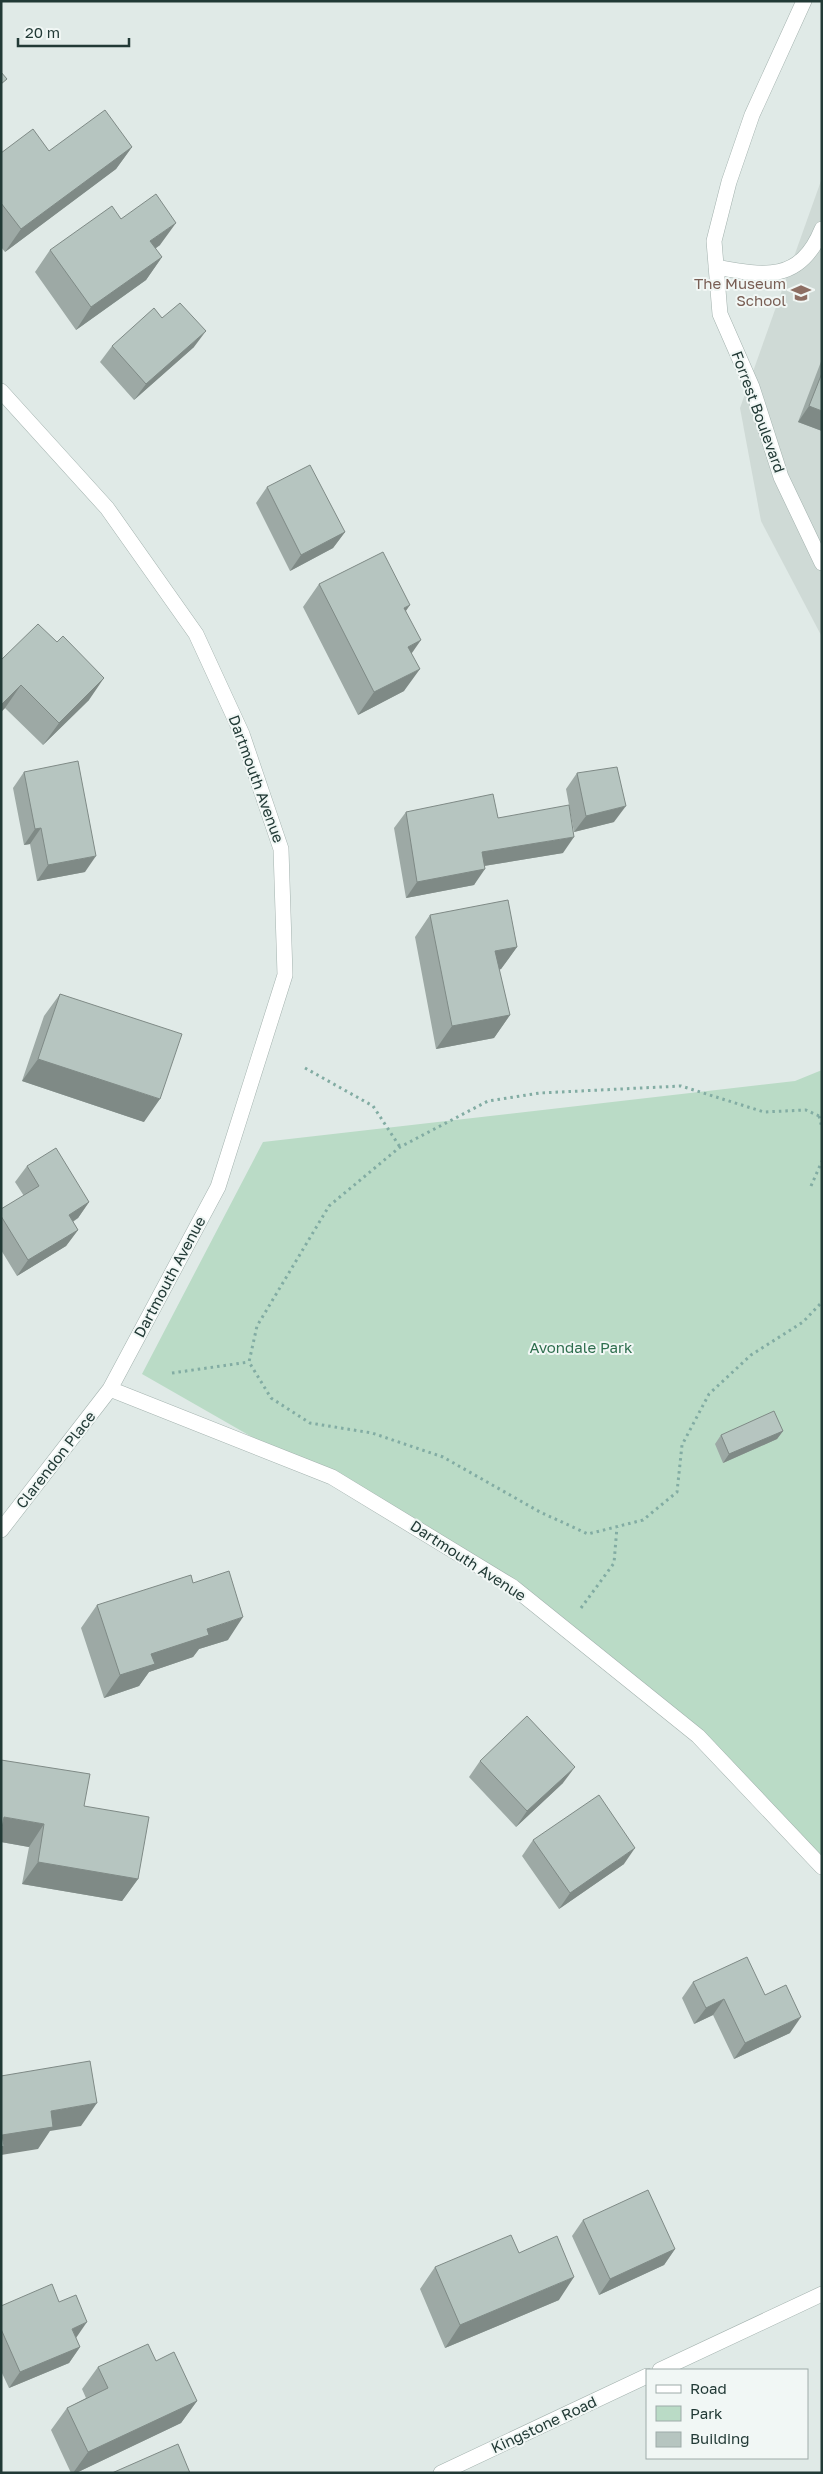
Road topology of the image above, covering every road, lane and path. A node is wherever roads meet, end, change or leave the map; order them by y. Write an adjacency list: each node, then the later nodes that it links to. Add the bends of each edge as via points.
1 (804, 1): 3 (street, Forrest Boulevard, via 752,116 729,182 714,241)
2 (822, 228): 3 (street, via 815,245 800,261 776,274 757,275)
3 (716, 267): 5 (street, Forrest Boulevard, via 720,314 752,387 781,477)
4 (1, 391): 15 (street, Dartmouth Avenue, via 107,508 196,634 242,734 281,849 285,975 218,1187)
5 (822, 563)
6 (305, 1068): 9 (path, via 374,1106)
7 (820, 1116): 8 (path); 9 (path, via 806,1110 764,1112 681,1086 540,1093 488,1101)
8 (822, 1128)
9 (400, 1147): 13 (path, via 329,1206 257,1326)
10 (822, 1161): 11 (path)
11 (810, 1186)
12 (822, 1302): 16 (path, via 803,1322 751,1356 710,1394 682,1445 677,1492 643,1520)
13 (249, 1362): 14 (path); 16 (path, via 271,1398 310,1423 372,1433 444,1457 540,1512 588,1534)
14 (172, 1373)
15 (110, 1389): 17 (street, Clarendon Place); 18 (street, Dartmouth Avenue, via 332,1477 513,1587)
16 (617, 1527): 18 (path, via 614,1562)
17 (1, 1530)
18 (564, 1629): 19 (street, Dartmouth Avenue, via 698,1736)
19 (822, 1866)
20 (822, 2294): 21 (street)
21 (662, 2369)
22 (646, 2376): 23 (street, Kingstone Road)
23 (441, 2473)

